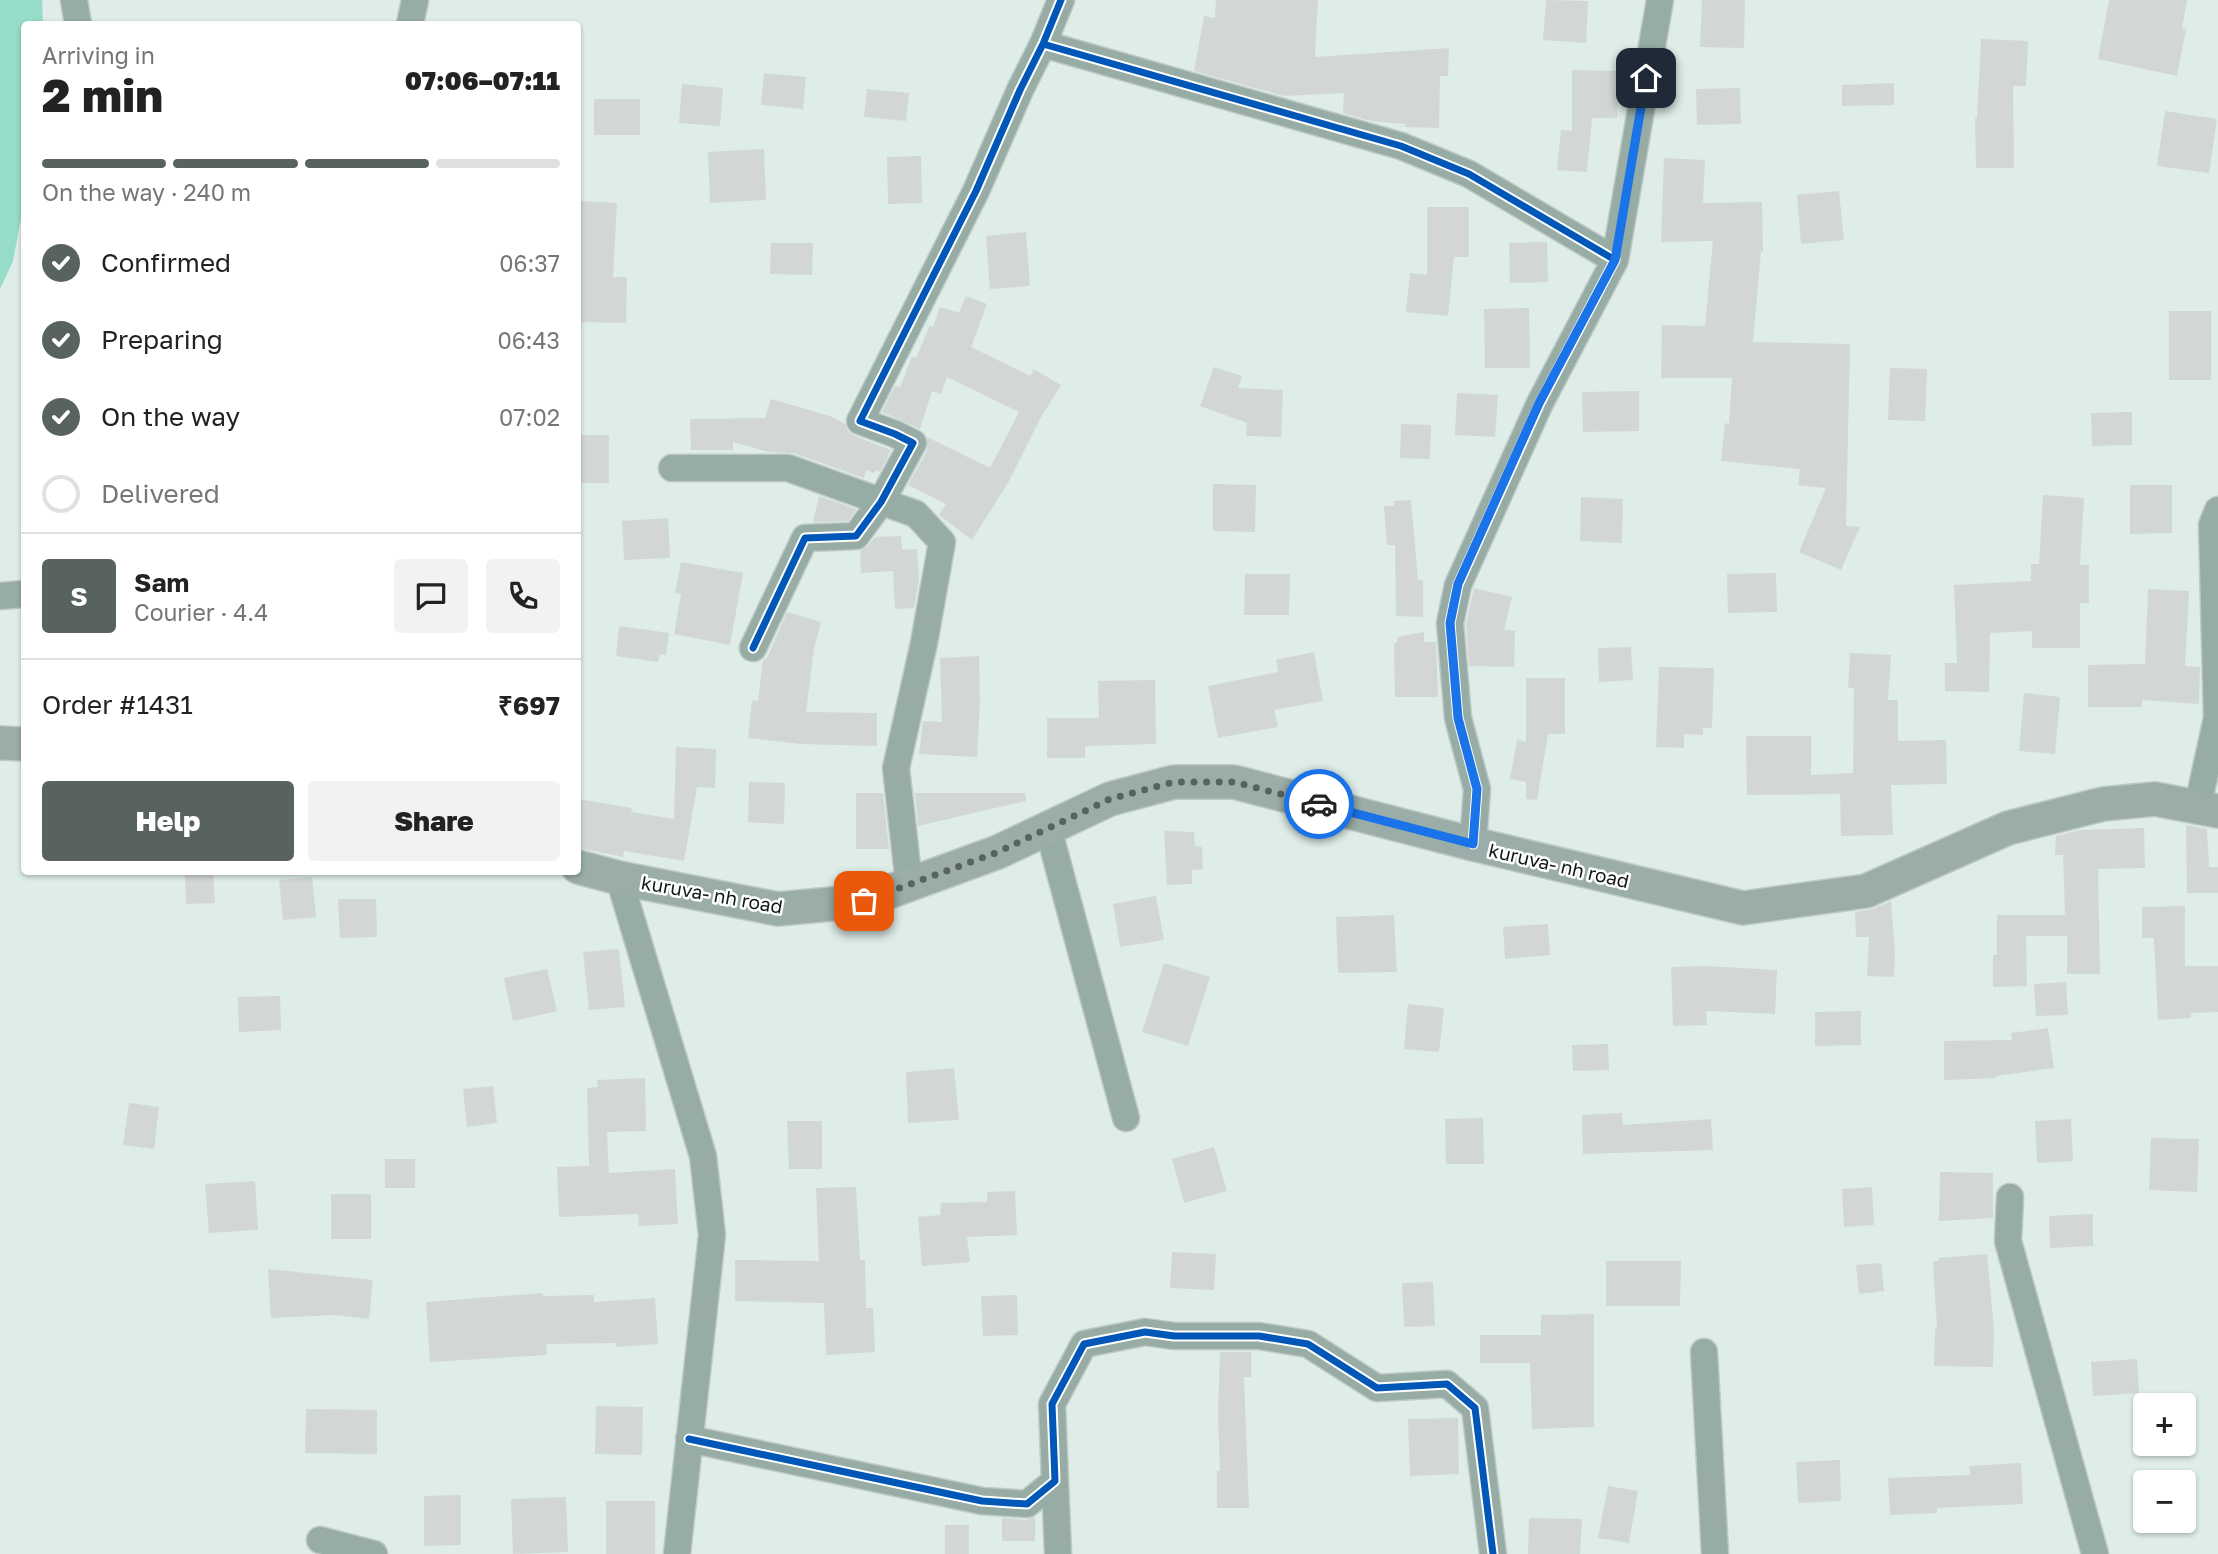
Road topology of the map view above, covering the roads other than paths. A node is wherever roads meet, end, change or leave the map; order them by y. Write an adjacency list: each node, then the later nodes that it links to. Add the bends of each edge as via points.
1 (75, 0): 5 (street)
2 (415, 0): 6 (street)
3 (1061, 0): 7 (street)
4 (1660, 0): 8 (street)
5 (78, 21)
6 (411, 21)
7 (1043, 44): 8 (street, via 1401,146 1469,174); 10 (street, via 976,191 860,421 913,443)
8 (1615, 260): 19 (street, via 1539,403 1458,584 1450,623 1458,718 1477,789)
9 (673, 468): 10 (street, via 788,468)
10 (881, 502): 14 (street, via 856,536 805,538); 22 (street, via 916,514 942,542 896,768)
11 (2218, 510): 17 (street, via 2212,525 2217,718)
12 (21, 594): 13 (street)
13 (0, 596)
14 (753, 648)
15 (0, 743): 16 (main road)
16 (21, 744)
17 (2208, 808): 19 (main road, kuruva- nh road, via 2155,799 2103,804 2008,828 1866,891 1743,908)
18 (1048, 828): 19 (main road, kuruva- nh road, via 1110,799 1174,782 1234,782); 22 (main road, kuruva- nh road, via 998,852); 23 (street)
19 (1473, 844)
20 (581, 868): 21 (main road, kuruva- nh road)
21 (619, 878): 22 (main road, kuruva- nh road, via 778,909 864,901); 26 (street, via 703,1156 712,1236)
22 (909, 884)
23 (1126, 1118)
24 (2010, 1197): 34 (street, via 2008,1241)
25 (1704, 1352): 33 (street)
26 (689, 1439): 27 (street, via 982,1501 1027,1504); 30 (street)
27 (1055, 1481): 31 (street); 32 (street, via 1052,1404 1084,1343 1145,1332 1259,1336 1308,1343 1377,1388 1447,1384 1475,1408)
28 (320, 1540): 29 (street)
29 (374, 1554)
30 (677, 1554)
31 (1058, 1554)
32 (1493, 1554)
33 (1715, 1554)
34 (2095, 1554)

